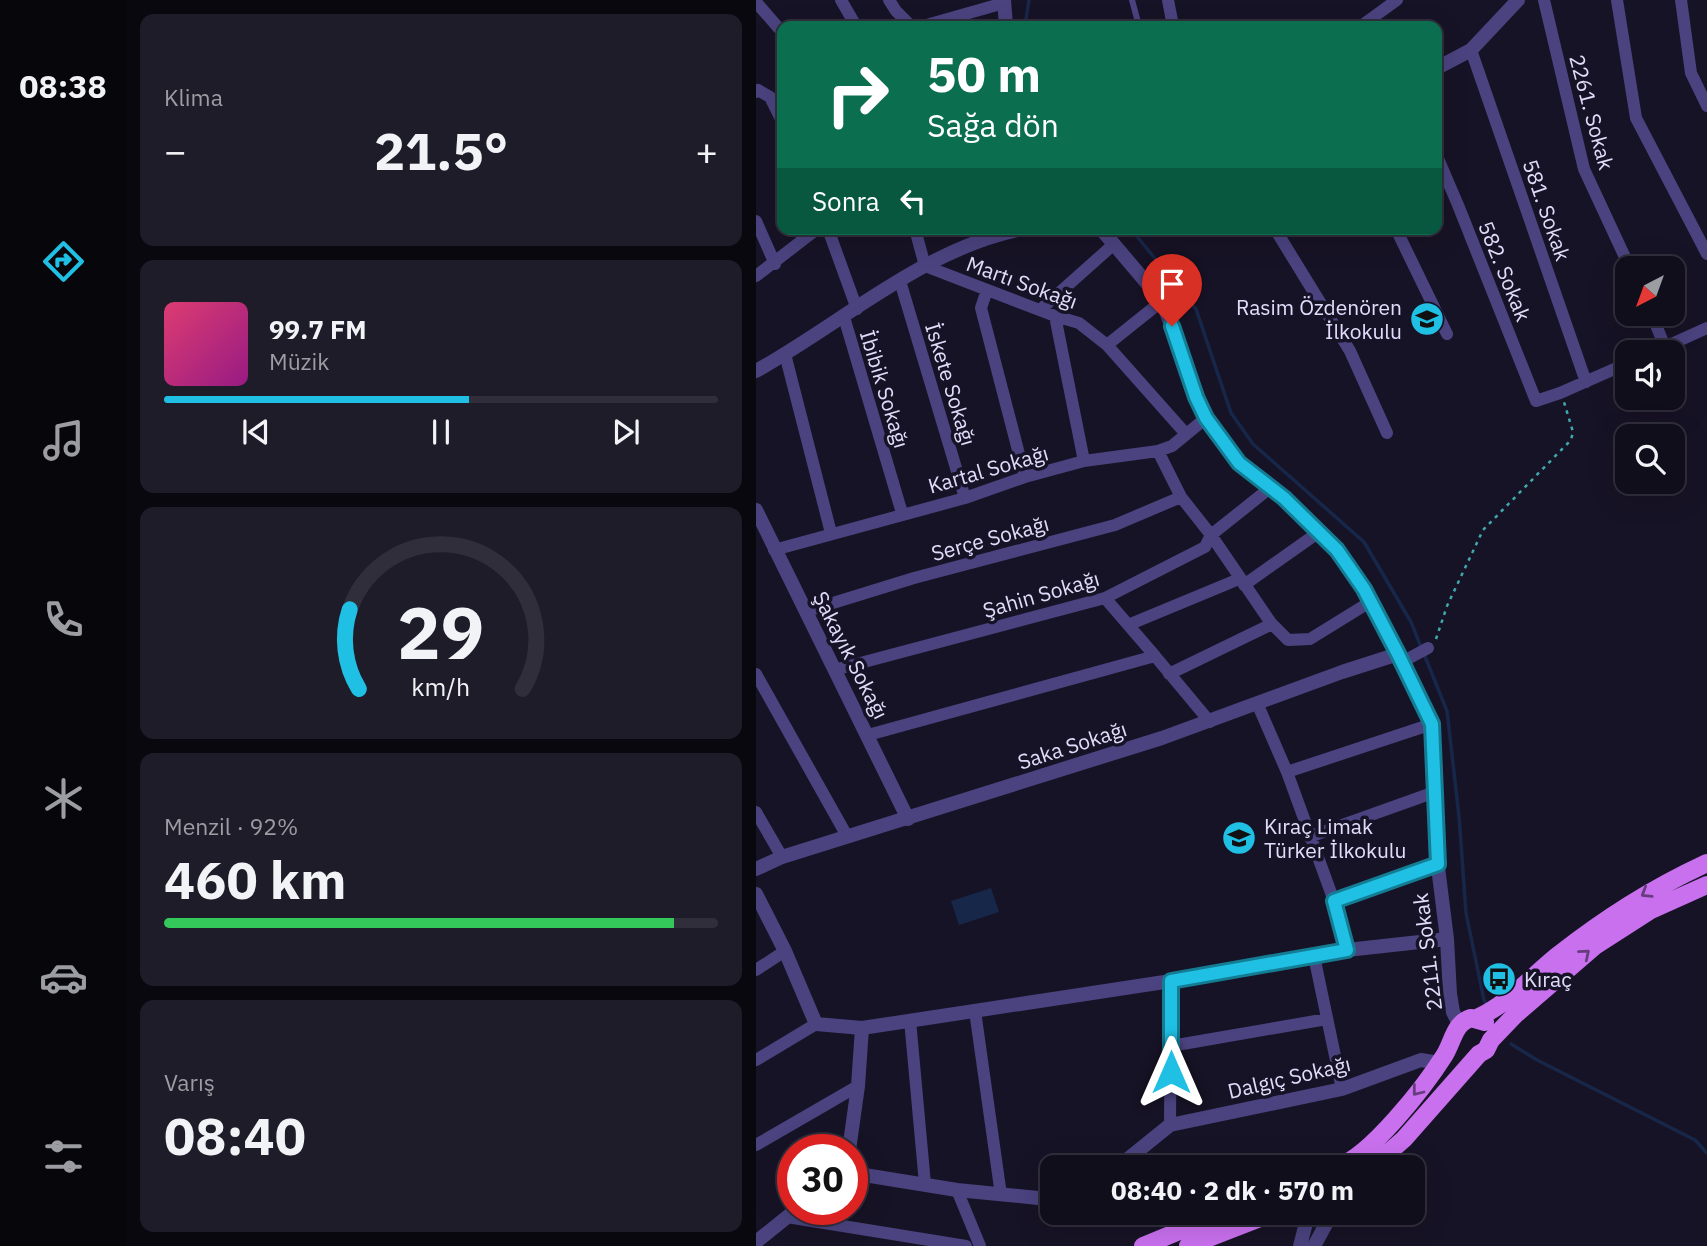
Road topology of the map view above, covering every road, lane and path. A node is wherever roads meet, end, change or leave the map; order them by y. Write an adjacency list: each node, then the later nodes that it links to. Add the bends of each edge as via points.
1 (841, 0): 12 (street)
2 (889, 0): 13 (street)
3 (1132, 0): 16 (lane)
4 (1168, 0): 17 (street)
5 (1397, 0): 18 (street)
6 (1544, 0): 36 (street, 2261. Sokak, via 1584,169)
7 (1617, 0): 35 (street, via 1636,118)
8 (1681, 0): 23 (street, via 1691,73)
9 (1516, 1): 20 (street)
10 (756, 2): 19 (street)
11 (1004, 2): 14 (street); 15 (street)
12 (853, 21)
13 (906, 21)
14 (940, 21)
15 (1006, 21)
16 (1138, 21)
17 (1172, 21)
18 (1368, 21)
19 (777, 26)
20 (1471, 50): 21 (street); 54 (street, 581. Sokak)
21 (1442, 65)
22 (756, 92): 24 (street, via 770,97)
23 (1707, 106)
24 (777, 111)
25 (1442, 168): 55 (street, 582. Sokak, via 1536,401)
26 (756, 221): 37 (street)
27 (810, 235): 37 (street)
28 (830, 235): 43 (street)
29 (917, 235): 38 (street)
30 (985, 235): 38 (street)
31 (1106, 235): 34 (street, 2211. Sokak)
32 (1279, 235): 57 (street, via 1350,351)
33 (1399, 235): 48 (street)
34 (1114, 244): 42 (street, 2211. Sokak); 44 (street)
35 (1707, 254)
36 (1624, 256)
37 (775, 264): 39 (street)
38 (925, 265): 40 (street); 41 (street, Martı Sokağı)
39 (756, 276)
40 (900, 281): 43 (street); 64 (street, İskete Sokağı)
41 (987, 290): 44 (street, Martı Sokağı); 61 (street, via 981,308)
42 (1162, 301): 50 (street); 56 (street, 2211. Sokak)
43 (857, 309): 46 (street)
44 (1040, 310): 45 (street, Martı Sokağı)
45 (1055, 316): 50 (street, Martı Sokağı, via 1079,323); 60 (street)
46 (844, 317): 51 (street); 65 (street, İbibik Sokağı)
47 (1707, 328): 49 (street)
48 (1447, 334)
49 (1680, 340)
50 (1107, 345): 58 (street, Martı Sokağı)
51 (785, 354): 53 (street); 68 (street)
52 (1615, 369): 54 (street)
53 (756, 371)
54 (1586, 382): 55 (street)
55 (1560, 393): 77 (path, via 1572,440 1483,530 1435,642)
56 (1206, 418): 58 (street, Kartal Sokağı); 62 (street, 2211. Sokak, via 1239,463)
57 (1387, 433)
58 (1186, 434): 59 (street, Kartal Sokağı)
59 (1158, 451): 60 (street, Kartal Sokağı); 63 (street)
60 (1084, 461): 61 (street, Kartal Sokağı)
61 (1025, 477): 64 (street, Kartal Sokağı)
62 (1270, 488): 67 (street, 2211. Sokak); 69 (street, Şahin Sokağı)
63 (1181, 497): 69 (street); 74 (street, Serçe Sokağı, via 1115,525)
64 (965, 498): 65 (street, Kartal Sokağı)
65 (902, 513): 68 (street, Kartal Sokağı)
66 (757, 516): 70 (street, Şakayık Sokağı)
67 (1319, 532): 71 (street); 73 (street, 2211. Sokak, via 1337,550)
68 (831, 533): 70 (street, Kartal Sokağı)
69 (1211, 535): 71 (street); 72 (street, Şahin Sokağı, via 1205,547)
70 (774, 550): 74 (street, Şakayık Sokağı)
71 (1241, 582): 75 (street); 76 (street)
72 (1105, 598): 76 (street); 80 (street, Şahin Sokağı)
73 (1370, 602): 75 (street, via 1310,639 1289,640); 79 (street, 2211. Sokak)
74 (807, 611): 80 (street, Şakayık Sokağı)
75 (1272, 624): 82 (street)
76 (1128, 625): 78 (street)
77 (1428, 648): 79 (street)
78 (1154, 656): 82 (street); 86 (street)
79 (1405, 658): 83 (street, Saka Sokağı); 85 (street, 2211. Sokak)
80 (834, 670): 86 (street, Şakayık Sokağı)
81 (756, 674): 91 (street)
82 (1169, 674): 84 (street)
83 (1257, 702): 84 (street, Saka Sokağı); 87 (street)
84 (1210, 722): 90 (street, Saka Sokağı)
85 (1432, 724): 87 (street); 88 (street, 2211. Sokak)
86 (868, 735): 90 (street, Şakayık Sokağı)
87 (1287, 772): 92 (street)
88 (1435, 792): 92 (street); 95 (street, 2211. Sokak)
89 (756, 811): 93 (street)
90 (908, 819): 91 (street, Saka Sokağı)
91 (847, 836): 93 (street, Saka Sokağı)
92 (1309, 837): 99 (street)
93 (782, 857): 96 (street, Saka Sokağı)
94 (1707, 863): 107 (main road, one-way to 107, via 1660,884 1614,913 1496,1008)
95 (1438, 864): 99 (street); 100 (street, 2211. Sokak)
96 (756, 869)
97 (1707, 885): 114 (main road, one-way to 97, via 1594,946 1651,910)
98 (756, 894): 102 (street)
99 (1334, 901): 101 (street)
100 (1447, 939): 101 (street); 112 (street, 2211. Sokak)
101 (1347, 950): 103 (street)
102 (785, 951): 104 (street); 110 (street)
103 (1314, 956): 105 (street); 108 (street)
104 (756, 970)
105 (1171, 981): 106 (street); 113 (street)
106 (975, 1011): 109 (street); 128 (street)
107 (1477, 1018): 112 (main road, via 1465,1019); 114 (main road, via 1490,1029)
108 (1327, 1019): 113 (street); 118 (street)
109 (910, 1020): 111 (street); 126 (street)
110 (816, 1024): 111 (street); 115 (street)
111 (862, 1028): 117 (street)
112 (1457, 1029): 114 (main road, via 1461,1050 1467,1053); 116 (main road)
113 (1171, 1046): 119 (street)
114 (1485, 1047): 124 (main road)
115 (756, 1060)
116 (1439, 1063): 118 (street, Dalgıç Sokağı, via 1421,1060); 123 (main road, one-way to 123, via 1379,1139)
117 (858, 1086): 120 (street); 121 (street)
118 (1342, 1089): 119 (street, Dalgıç Sokağı)
119 (1170, 1125): 122 (street, Dalgıç Sokağı)
120 (851, 1134)
121 (756, 1145)
122 (1133, 1155)
123 (1359, 1155)
124 (1386, 1155)
125 (868, 1175): 126 (street)
126 (925, 1184): 127 (street)
127 (957, 1190): 128 (street); 138 (street)
128 (1001, 1195): 129 (street)
129 (1040, 1198)
130 (777, 1225): 136 (street)
131 (855, 1225): 137 (street)
132 (1194, 1225): 139 (main road)
133 (1242, 1225): 140 (main road)
134 (1305, 1225): 141 (street)
135 (1324, 1225): 142 (street)
136 (756, 1242)
137 (966, 1246)
138 (980, 1246)
139 (1143, 1246)
140 (1188, 1246)
141 (1300, 1246)
142 (1314, 1246)

